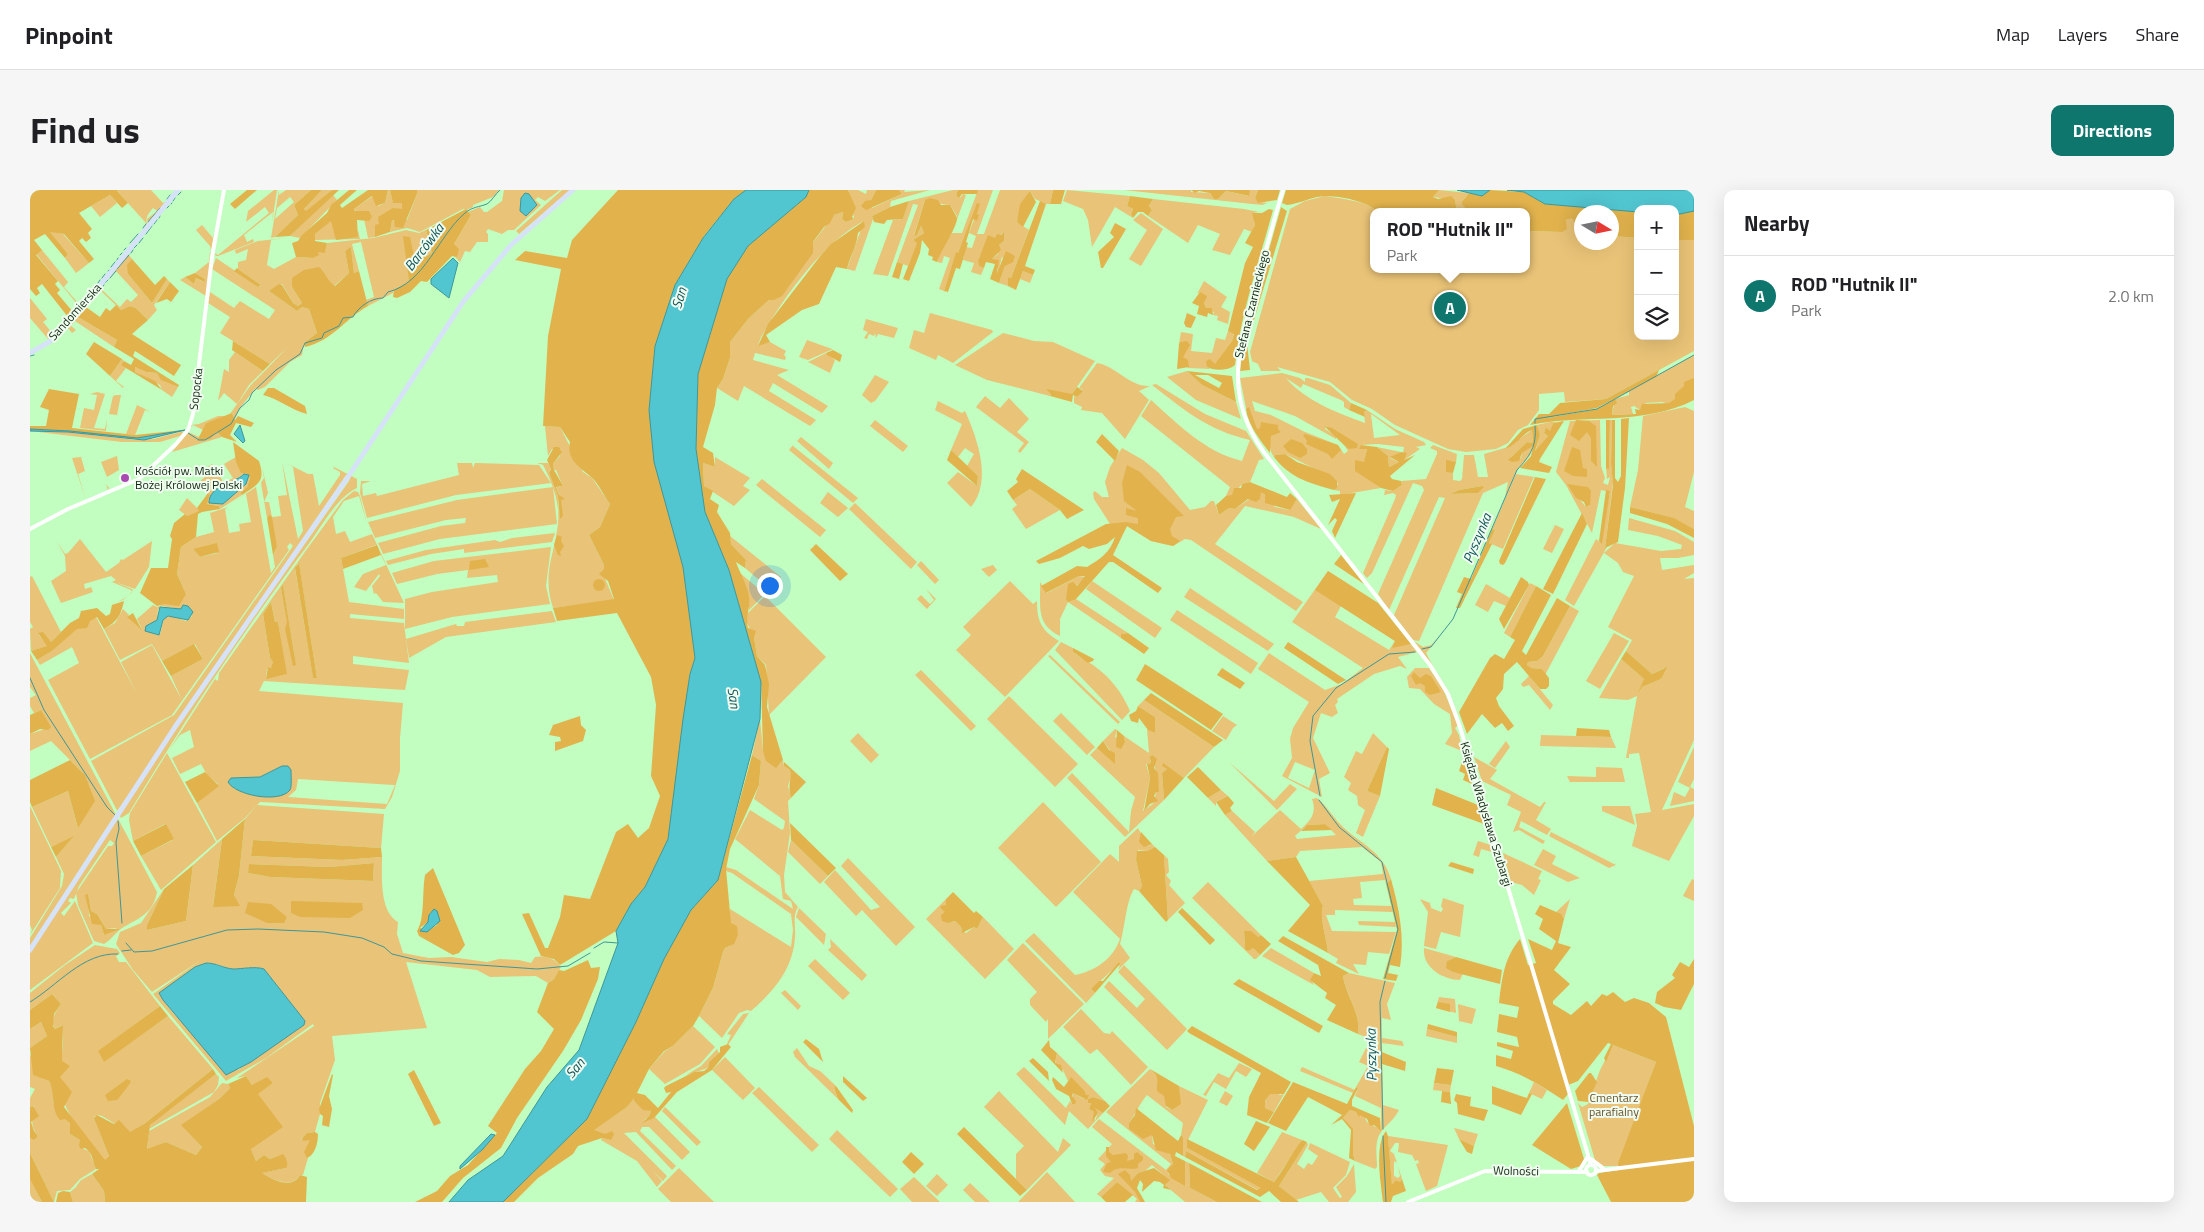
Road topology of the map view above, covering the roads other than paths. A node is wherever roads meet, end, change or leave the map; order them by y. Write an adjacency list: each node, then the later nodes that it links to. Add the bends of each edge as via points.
1 (178, 190): 5 (main road, Sandomierska, via 61,332)
2 (224, 190): 7 (street, Sopocka, via 212,257 193,414 188,430 170,452 139,479)
3 (573, 190): 8 (main road, via 506,250 463,302 354,469 175,727)
4 (1283, 190): 6 (street, Stefana Czarnieckiego, via 1239,350 1238,391 1243,414 1254,438)
5 (30, 353)
6 (1315, 517): 9 (street, Księdza Władysława Szubargi, via 1430,665 1451,701)
7 (30, 529)
8 (30, 950)
9 (1588, 1158): 11 (street, Księdza Władysława Szubargi); 12 (street); 15 (street)
10 (1694, 1158): 14 (street)
11 (1588, 1168): 13 (street); 13 (street, via 1592,1175); 15 (street, Wolności); 16 (street, Wolności)
12 (1603, 1168): 13 (street); 14 (street)
13 (1596, 1169): 14 (street)
14 (1614, 1169)
15 (1579, 1170): 16 (street, Wolności)
16 (1569, 1172): 17 (street, Wolności, via 1481,1171)
17 (1408, 1202)

